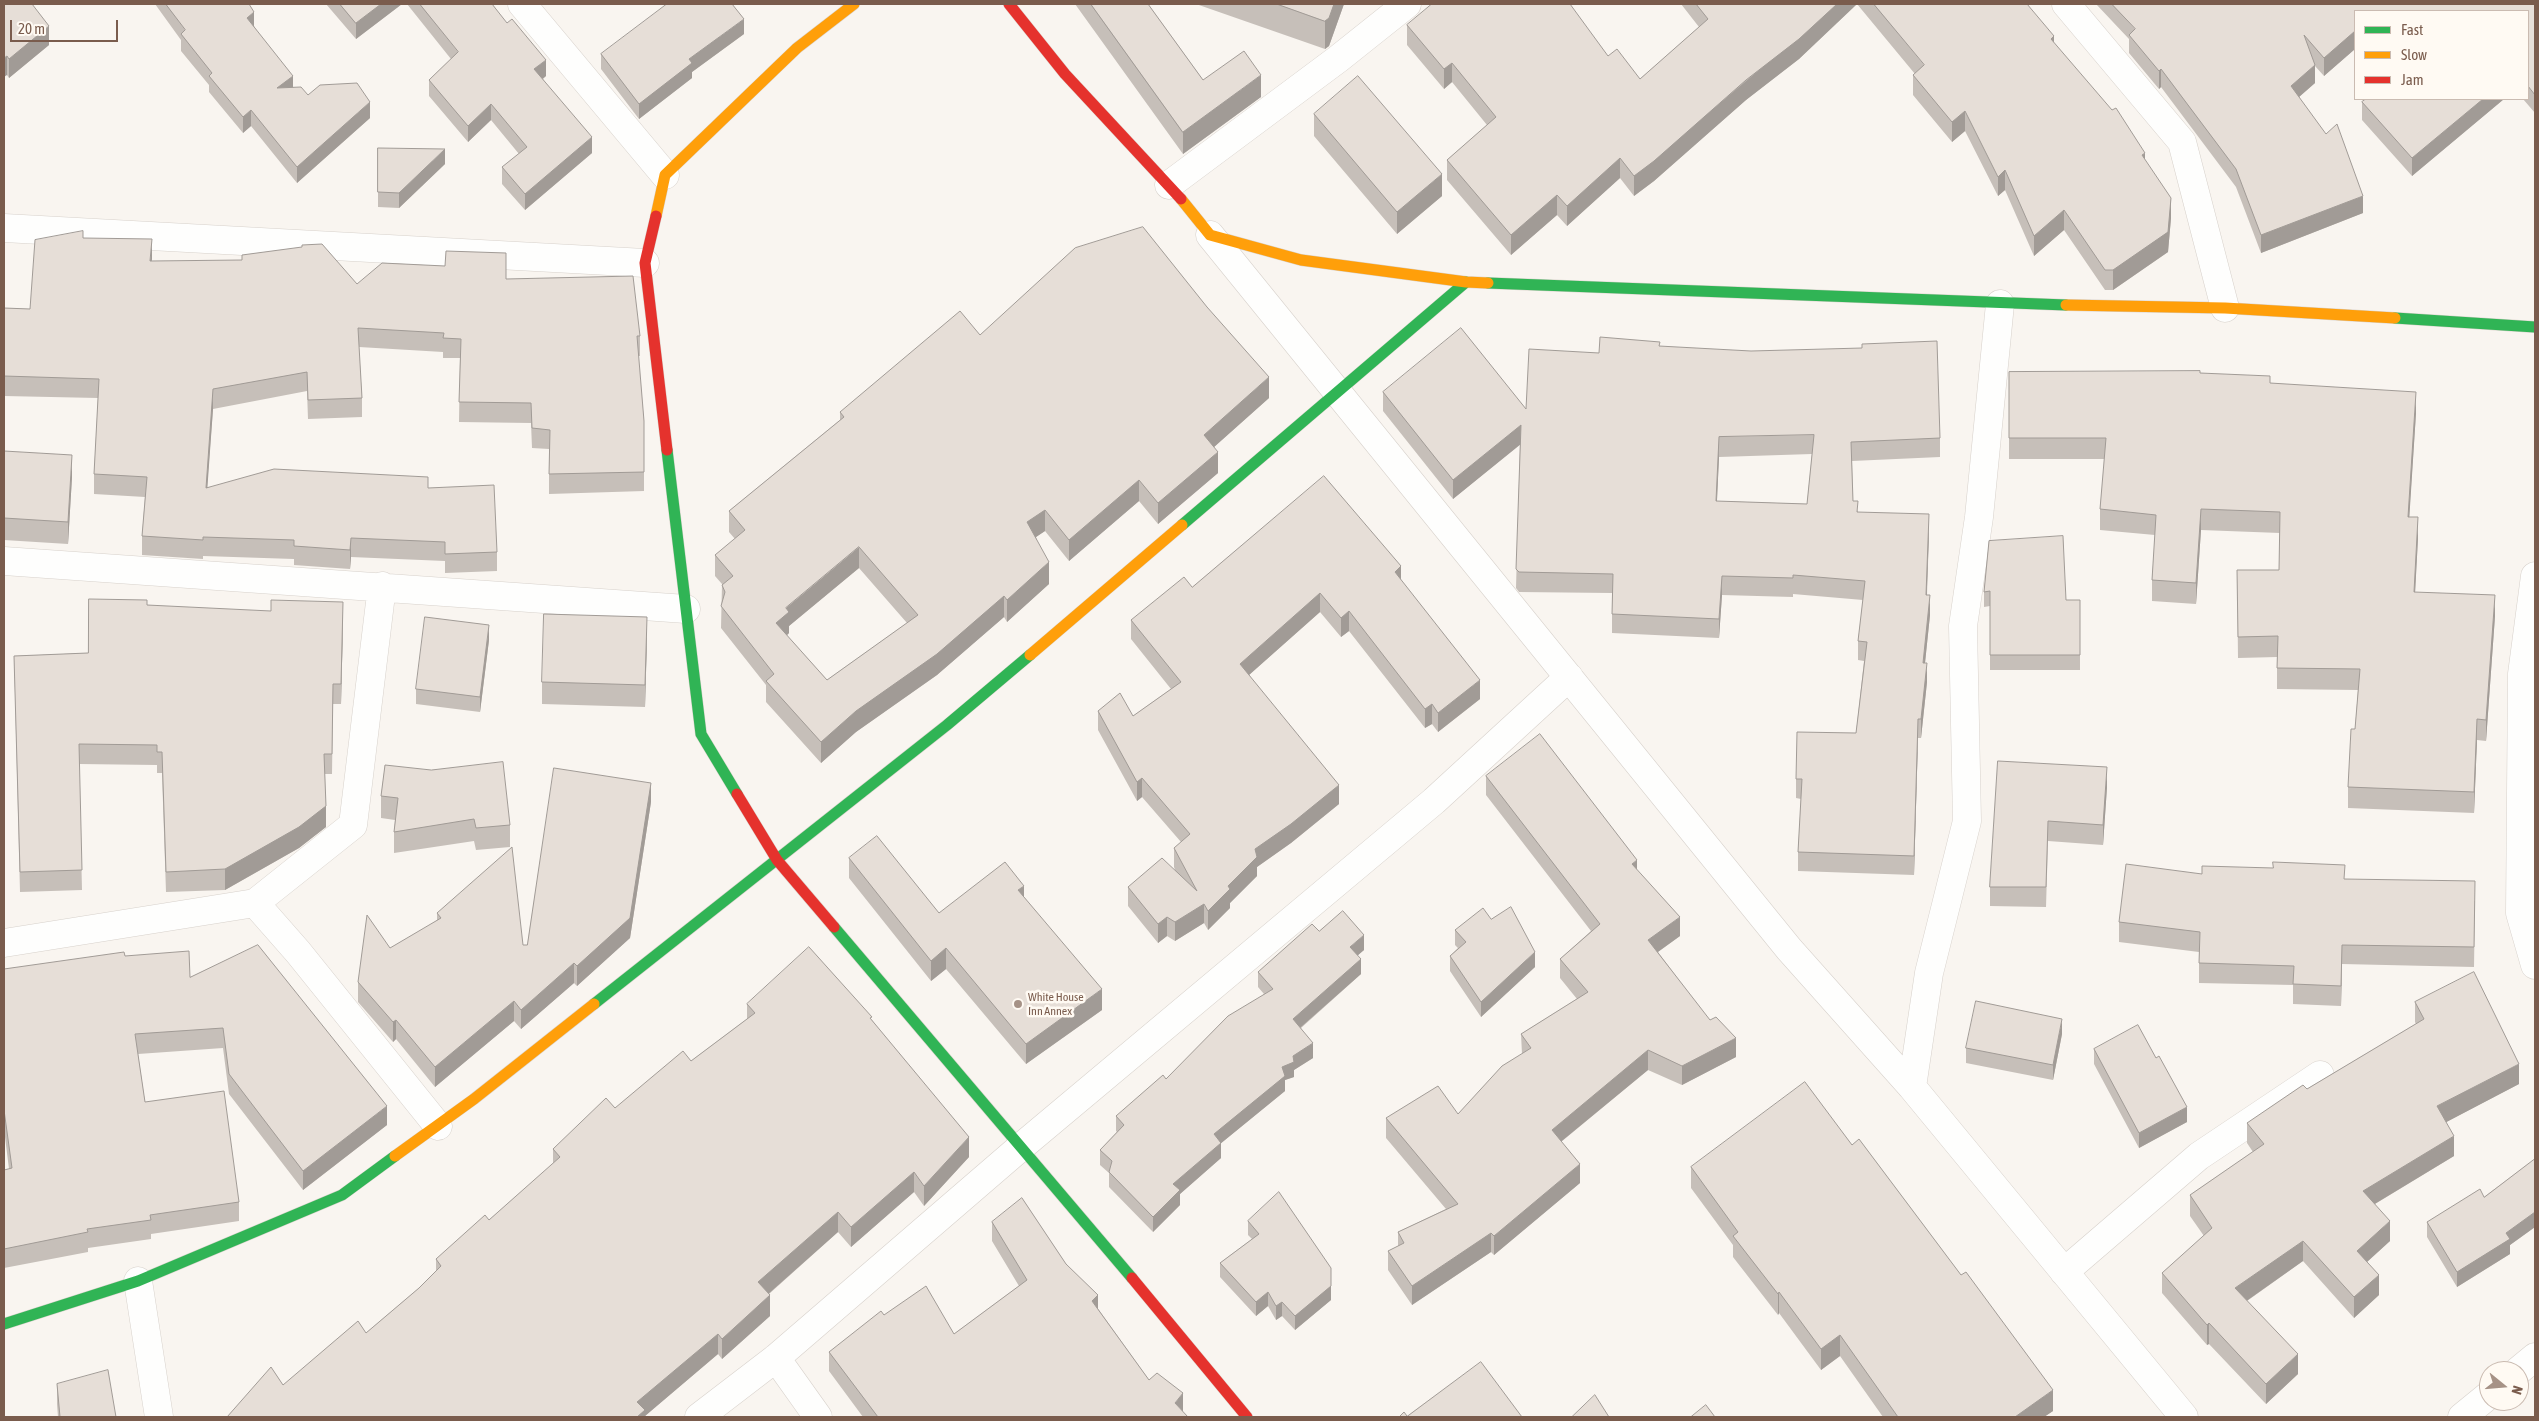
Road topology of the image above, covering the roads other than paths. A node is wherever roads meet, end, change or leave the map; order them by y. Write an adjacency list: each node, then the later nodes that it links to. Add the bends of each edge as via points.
1 (522, 4): 6 (street)
2 (854, 4): 6 (street, via 797,48)
3 (1009, 4): 7 (street, via 1065,74)
4 (1407, 4): 7 (street)
5 (2066, 4): 13 (street, via 2182,142)
6 (665, 175): 10 (street)
7 (1169, 186): 9 (street)
8 (4, 228): 10 (street)
9 (1210, 235): 11 (street, via 1301,260); 15 (street)
10 (645, 263): 19 (street)
11 (1466, 282): 12 (street); 15 (street)
12 (2000, 304): 13 (street); 26 (street, via 1979,517 1963,626 1967,821 1929,973)
13 (2225, 308): 14 (street)
14 (2535, 327)
15 (1339, 393): 20 (street); 21 (street, via 947,725)
16 (4, 561): 18 (street)
17 (2535, 576): 24 (street, via 2522,674 2520,913)
18 (382, 586): 19 (street); 22 (street, via 353,825)
19 (686, 609): 21 (street, via 701,734)
20 (1569, 677): 26 (street, via 1789,949); 28 (street, via 1434,801)
21 (777, 860): 27 (street); 28 (street)
22 (255, 903): 23 (street); 27 (street)
23 (4, 943)
24 (2535, 965)
25 (2320, 1075): 29 (street, via 2199,1156)
26 (1912, 1087): 29 (street)
27 (438, 1126): 30 (street, via 342,1195)
28 (1022, 1146): 32 (street); 37 (street)
29 (2064, 1272): 38 (street)
30 (138, 1281): 31 (street); 34 (street)
31 (4, 1324)
32 (776, 1358): 35 (street); 36 (street)
33 (2479, 1403): 39 (street)
34 (159, 1417)
35 (698, 1417)
36 (818, 1417)
37 (1247, 1417)
38 (2184, 1417)
39 (2462, 1417)

